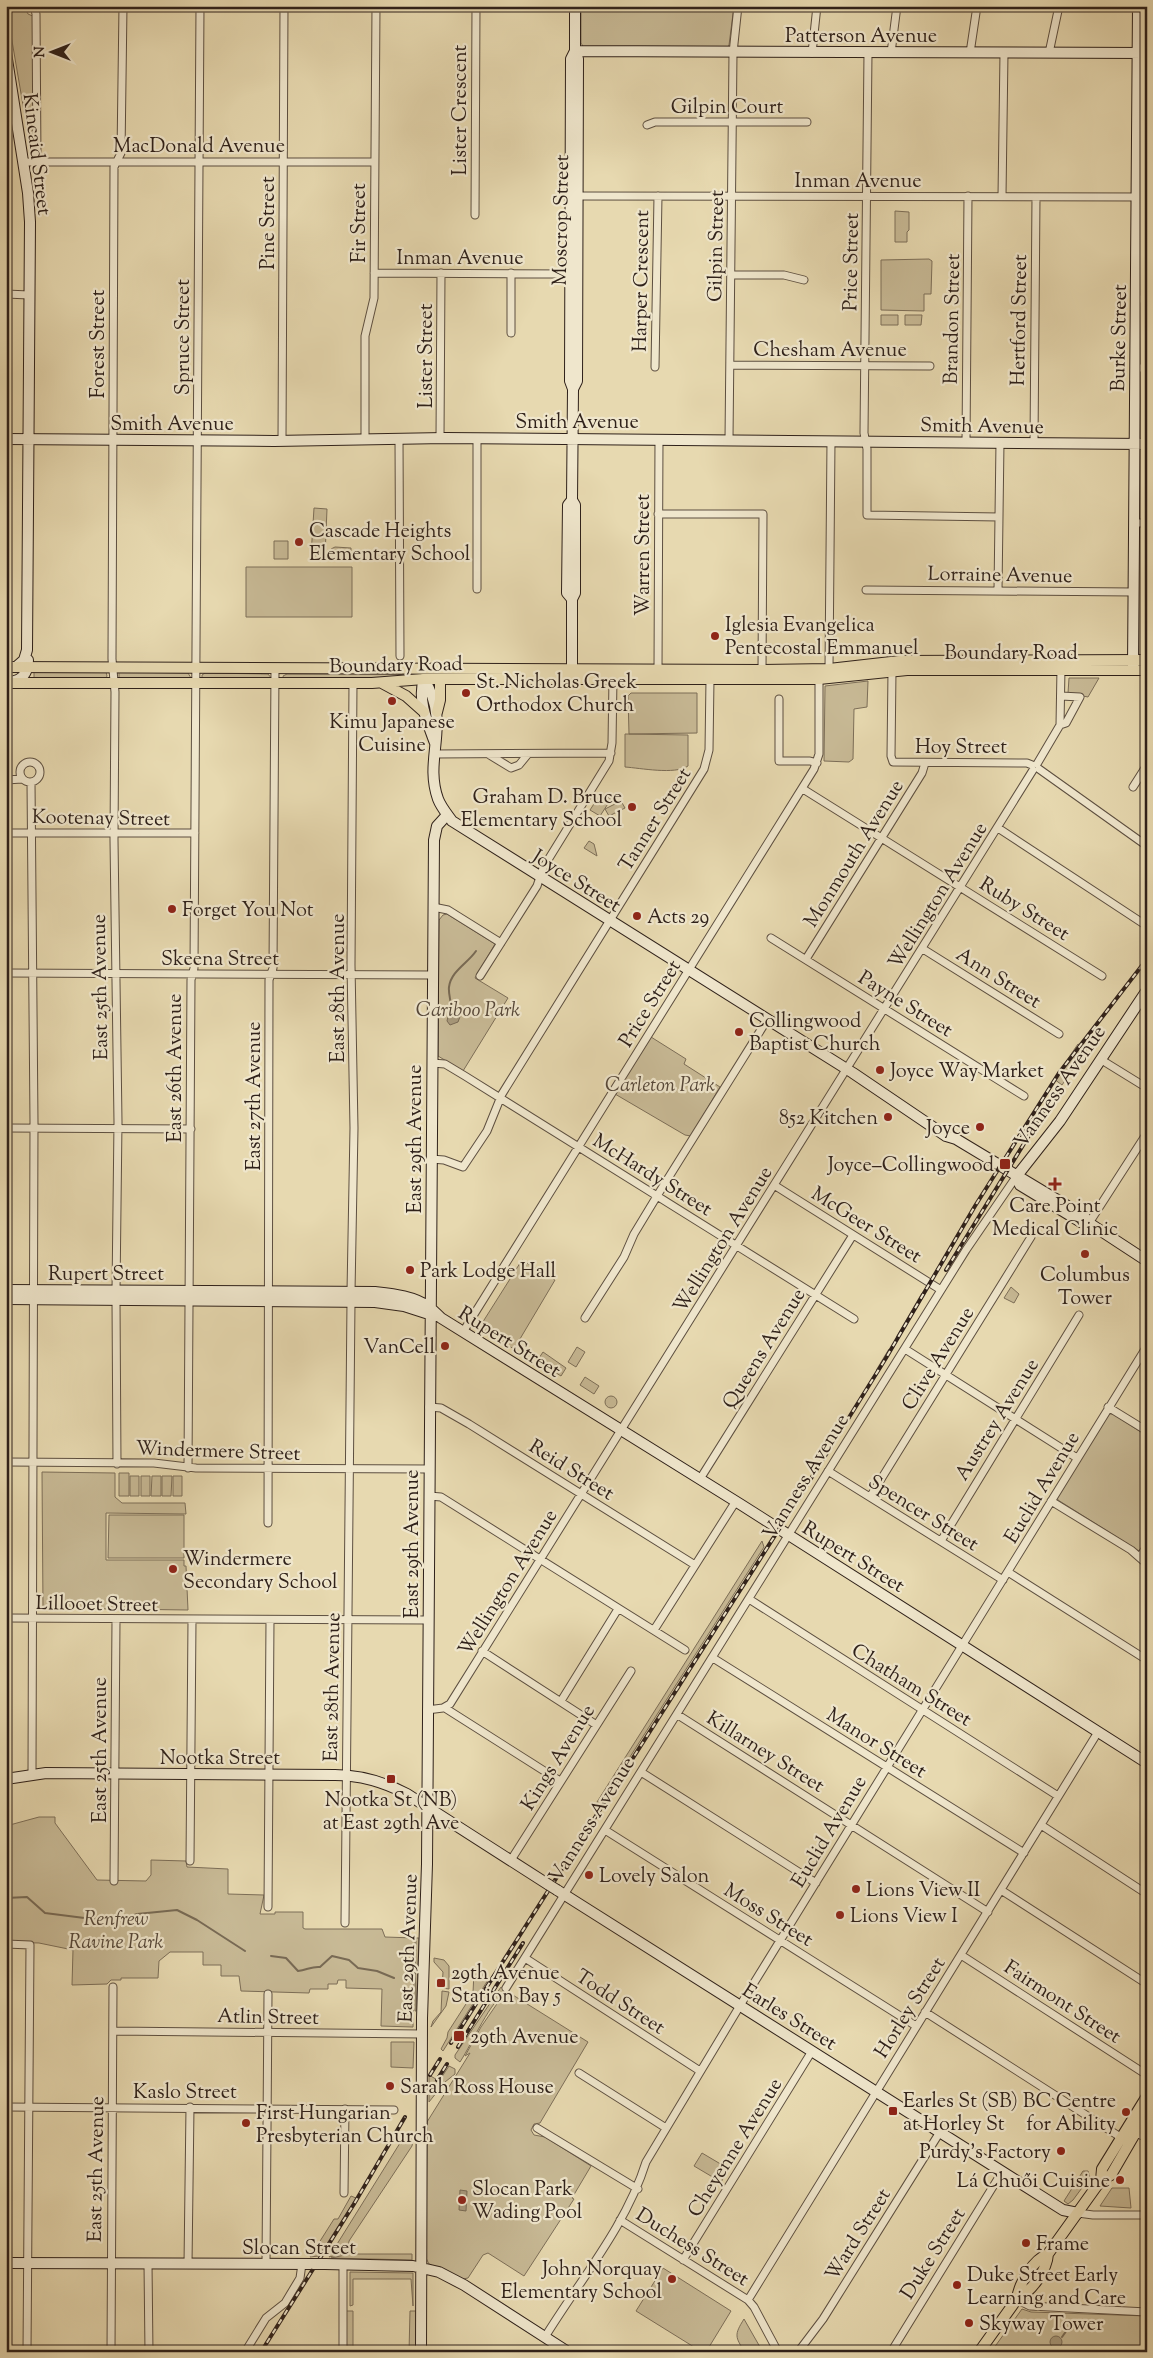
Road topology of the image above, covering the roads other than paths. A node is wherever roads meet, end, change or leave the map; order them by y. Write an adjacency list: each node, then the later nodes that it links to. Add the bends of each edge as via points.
1 (34, 6): 27 (street, Kincaid Street)
2 (123, 6): 28 (street, Forest Street, via 122,145)
3 (200, 6): 29 (street, Spruce Street)
4 (284, 6): 31 (street, Pine Street)
5 (376, 6): 32 (street, Fir Street)
6 (476, 6): 41 (street, Lister Crescent)
7 (575, 6): 14 (street, Moscrop Street)
8 (738, 6): 16 (street, Gilpin Street)
9 (817, 6): 17 (street)
10 (897, 6): 19 (street)
11 (977, 6): 20 (street)
12 (1059, 6): 22 (street)
13 (1138, 6): 23 (street, Burke Street)
14 (575, 51): 16 (street, Patterson Avenue); 33 (street, Moscrop Street, via 571,59)
15 (6, 53): 30 (street, Kincaid Street)
16 (733, 53): 17 (street, Patterson Avenue); 24 (street, Gilpin Street)
17 (812, 53): 18 (street, Patterson Avenue)
18 (868, 53): 19 (street, Patterson Avenue); 36 (street, Price Street)
19 (891, 53): 20 (street, Patterson Avenue)
20 (970, 53): 21 (street, Patterson Avenue)
21 (1004, 53): 22 (street, Patterson Avenue); 38 (street)
22 (1049, 53): 23 (street, Patterson Avenue)
23 (1142, 53): 40 (street, Burke Street)
24 (733, 122): 25 (street, Gilpin Court); 26 (street, Gilpin Court, via 655,122); 35 (street, Gilpin Street)
25 (807, 122)
26 (647, 125)
27 (37, 160): 28 (street, MacDonald Avenue); 30 (street, MacDonald Avenue)
28 (118, 161): 29 (street, MacDonald Avenue); 66 (street, Forest Street, via 114,167)
29 (199, 161): 31 (street, MacDonald Avenue); 67 (street, Spruce Street)
30 (24, 162): 49 (street, Kincaid Street, via 29,206)
31 (283, 162): 32 (street, MacDonald Avenue); 69 (street, Pine Street)
32 (374, 162): 42 (street, Fir Street)
33 (574, 196): 34 (street, Inman Avenue); 45 (street, Moscrop Street)
34 (658, 196): 35 (street, Inman Avenue); 55 (street, Harper Crescent)
35 (732, 196): 36 (street, Inman Avenue); 46 (street, Gilpin Street)
36 (867, 196): 37 (street, Inman Avenue); 53 (street, Price Street)
37 (968, 196): 38 (street, Inman Avenue); 72 (street, Brandon Street)
38 (1002, 196): 39 (street, Inman Avenue)
39 (1036, 197): 40 (street, Inman Avenue); 74 (street, Hertford Street)
40 (1142, 197): 50 (street, Burke Street)
41 (475, 215)
42 (374, 273): 43 (street, Inman Avenue); 58 (street, Fir Street, via 374,304 365,336)
43 (441, 274): 44 (street, Inman Avenue); 60 (street, Lister Street)
44 (511, 274): 45 (street, Inman Avenue); 51 (street)
45 (573, 274): 63 (street, Moscrop Street)
46 (731, 275): 47 (street, via 784,275); 52 (street, Gilpin Street)
47 (804, 280)
48 (6, 294): 49 (street)
49 (29, 294): 65 (street, Kincaid Street)
50 (1142, 299): 56 (street, Burke Street)
51 (511, 333)
52 (730, 365): 53 (street, Chesham Avenue); 68 (street, Gilpin Street)
53 (865, 366): 54 (street, Chesham Avenue); 71 (street, Price Street)
54 (930, 366)
55 (655, 367)
56 (1136, 368): 57 (street); 75 (street, Burke Street)
57 (1147, 368)
58 (365, 438): 59 (street, Smith Avenue); 69 (street, Smith Avenue)
59 (399, 438): 60 (street, Smith Avenue); 86 (street)
60 (440, 438): 61 (street, Smith Avenue)
61 (477, 438): 63 (street, Smith Avenue); 81 (street)
62 (6, 439): 65 (street, Smith Avenue)
63 (572, 439): 64 (street, Smith Avenue); 104 (street, Moscrop Street, via 567,593 572,599)
64 (660, 439): 68 (street, Smith Avenue); 77 (street, Warren Street)
65 (29, 440): 66 (street, Smith Avenue); 85 (street, Kincaid Street)
66 (113, 440): 67 (street, Smith Avenue); 93 (street, Forest Street)
67 (197, 440): 69 (street, Smith Avenue); 94 (street, Spruce Street)
68 (729, 440): 70 (street, Smith Avenue)
69 (282, 441)
70 (831, 441): 71 (street, Smith Avenue); 97 (street)
71 (865, 441): 72 (street, Smith Avenue); 78 (street, Price Street, via 868,516)
72 (966, 442): 73 (street, Smith Avenue)
73 (1000, 442): 74 (street, Smith Avenue); 78 (street)
74 (1034, 443): 75 (street, Smith Avenue)
75 (1135, 444): 76 (street, Smith Avenue); 79 (street, Burke Street)
76 (1147, 444)
77 (658, 514): 99 (street, Warren Street); 100 (street, via 763,514)
78 (999, 517): 83 (street)
79 (1134, 523): 80 (street); 84 (street, Burke Street)
80 (1147, 523)
81 (477, 589)
82 (866, 590): 83 (street, Lorraine Avenue)
83 (998, 591): 84 (street, Lorraine Avenue)
84 (1134, 592): 89 (street, Burke Street)
85 (27, 650): 90 (street, via 24,660); 92 (street, Kincaid Street)
86 (400, 656)
87 (1061, 659): 89 (main road, Boundary Road); 91 (main road, Boundary Road, via 900,661); 102 (street, Wellington Avenue)
88 (1147, 660): 89 (main road, Boundary Road)
89 (1133, 665): 102 (main road, Boundary Road); 103 (main road, Boundary Road)
90 (11, 667): 92 (main road, Boundary Road)
91 (847, 667): 97 (main road, Boundary Road); 106 (main road)
92 (28, 668): 93 (main road, Boundary Road); 110 (street, via 20,680)
93 (112, 668): 94 (main road, Boundary Road); 111 (street, Forest Street)
94 (196, 668): 95 (main road, Boundary Road); 115 (street, East 26th Avenue)
95 (275, 669): 98 (main road, Boundary Road); 114 (street, East 27th Avenue)
96 (433, 669): 98 (main road, Boundary Road); 104 (main road, Boundary Road); 107 (main road)
97 (830, 669): 100 (main road, Boundary Road)
98 (412, 670): 107 (main road)
99 (658, 670): 100 (main road, Boundary Road); 104 (main road, Boundary Road)
100 (762, 670)
101 (892, 670): 102 (main road, Boundary Road); 106 (main road, Boundary Road); 125 (street, Monmouth Avenue)
102 (1061, 670): 116 (street, Wellington Avenue)
103 (1147, 670)
104 (572, 674): 105 (main road, Boundary Road); 108 (main road, Boundary Road)
105 (613, 678): 109 (main road, Boundary Road); 122 (street)
106 (819, 678): 109 (main road, Boundary Road); 126 (street, Price Street)
107 (424, 679): 108 (main road, Boundary Road); 113 (main road, Boundary Road); 118 (street); 119 (street)
108 (440, 679): 119 (main road)
109 (710, 679): 146 (street, Tanner Street, via 706,764)
110 (6, 683): 111 (main road, Boundary Road)
111 (114, 683): 115 (main road, Boundary Road); 140 (street, East 25th Avenue)
112 (353, 683): 113 (main road, Boundary Road); 114 (main road, Boundary Road); 158 (street, East 28th Avenue)
113 (382, 683): 118 (main road, via 406,696)
114 (275, 684): 115 (main road, Boundary Road); 157 (street, East 27th Avenue)
115 (196, 685): 139 (street, East 26th Avenue)
116 (1061, 696): 120 (street, Wellington Avenue); 120 (street, Wellington Avenue, via 1080,697 1066,723)
117 (779, 699): 126 (street, via 779,761 810,760)
118 (424, 712): 121 (street)
119 (438, 712): 121 (street)
120 (1060, 725): 129 (street, Wellington Avenue)
121 (435, 748): 123 (street); 135 (street, via 437,798)
122 (611, 753): 124 (street); 143 (street, via 606,768 543,868)
123 (488, 754): 124 (street); 124 (street, via 510,768 519,766)
124 (528, 754)
125 (891, 758): 127 (street, Hoy Street, via 896,762)
126 (817, 763): 134 (street, Price Street)
127 (925, 763): 129 (street, Hoy Street, via 1027,763); 141 (street, Monmouth Avenue)
128 (1147, 765): 133 (street)
129 (1035, 767): 136 (street, Wellington Avenue); 142 (street)
130 (22, 779): 131 (street); 132 (street); 132 (street, via 20,772 26,764 36,764 40,773)
131 (6, 780)
132 (31, 782): 138 (street)
133 (1133, 787)
134 (803, 789): 141 (street, Ruby Street); 152 (street, Price Street)
135 (447, 814): 143 (street, Joyce Street, via 460,827); 145 (street, East 29th Avenue, via 435,834)
136 (998, 828): 144 (street, Wellington Avenue); 147 (street)
137 (6, 833): 138 (street, Kootenay Street)
138 (30, 833): 140 (street, Kootenay Street); 153 (street)
139 (195, 833): 140 (street, Kootenay Street); 156 (street, East 26th Avenue)
140 (114, 834): 155 (street, East 25th Avenue)
141 (883, 838): 144 (street, Ruby Street); 151 (street, Monmouth Avenue)
142 (1147, 846)
143 (540, 878): 146 (street, Joyce Street); 149 (street)
144 (961, 887): 150 (street, Wellington Avenue); 161 (street, Ruby Street)
145 (434, 907): 149 (street, via 448,910); 159 (street, East 29th Avenue)
146 (610, 921): 152 (street, Joyce Street); 171 (street, Tanner Street)
147 (1147, 926)
148 (771, 938): 151 (street, Payne Street)
149 (501, 943): 160 (street)
150 (922, 949): 163 (street, Wellington Avenue); 165 (street, Ann Street)
151 (806, 959): 163 (street, Payne Street)
152 (689, 971): 164 (street, Joyce Street); 177 (street, Price Street)
153 (32, 972): 154 (street, Skeena Street); 155 (street, Skeena Street); 173 (street)
154 (6, 973)
155 (115, 974): 156 (street, Skeena Street); 174 (street, East 25th Avenue)
156 (192, 974): 157 (street, Skeena Street); 175 (street, East 26th Avenue)
157 (271, 974): 158 (street, Skeena Street); 193 (street, East 27th Avenue)
158 (352, 974): 159 (street, Skeena Street); 194 (street, East 28th Avenue)
159 (433, 974): 167 (street, East 29th Avenue)
160 (480, 976)
161 (1102, 976)
162 (1147, 990): 166 (street, Vanness Avenue)
163 (885, 1008): 168 (street, Wellington Avenue); 170 (street, Payne Street)
164 (767, 1020): 168 (street, Joyce Street); 181 (street)
165 (1059, 1034)
166 (1100, 1059): 169 (street); 179 (street, Vanness Avenue, via 1060,1121)
167 (432, 1063): 171 (street, McHardy Street, via 445,1064); 178 (street, East 29th Avenue)
168 (846, 1069): 179 (street, Joyce Street, via 919,1116 952,1132 956,1139); 180 (street, Wellington Avenue)
169 (1147, 1088)
170 (1024, 1096)
171 (500, 1098): 177 (street, McHardy Street); 178 (street, Tanner Street, via 487,1131 463,1167)
172 (6, 1128): 173 (street)
173 (34, 1128): 174 (street); 189 (street)
174 (118, 1129): 175 (street); 191 (street, East 25th Avenue)
175 (191, 1129): 192 (street, East 26th Avenue)
176 (1147, 1132): 182 (street)
177 (578, 1147): 181 (street, McHardy Street); 200 (street, Price Street)
178 (431, 1159): 196 (street, East 29th Avenue)
179 (1016, 1177): 182 (street, Joyce Street, via 1020,1185 1081,1222); 188 (street, Vanness Avenue)
180 (774, 1185): 183 (street, McGeer Street); 185 (street, Wellington Avenue)
181 (657, 1196): 185 (street, McHardy Street); 198 (street, via 624,1257)
182 (1089, 1223): 186 (street, Joyce Street)
183 (853, 1234): 188 (street, McGeer Street); 190 (street, Queens Avenue)
184 (1031, 1237): 203 (street, Clive Avenue)
185 (737, 1245): 190 (street, McHardy Street); 207 (street, Wellington Avenue)
186 (1147, 1261)
187 (6, 1290): 189 (street, Rupert Street)
188 (942, 1290): 202 (street, Vanness Avenue)
189 (33, 1295): 191 (street, Rupert Street); 195 (street, Rupert Street); 211 (street)
190 (815, 1295): 199 (street, McHardy Street); 218 (street, Queens Avenue)
191 (116, 1296): 192 (street, Rupert Street); 212 (street, East 25th Avenue)
192 (189, 1296): 193 (street, Rupert Street); 213 (street, East 26th Avenue)
193 (267, 1296): 194 (street, Rupert Street); 214 (street, East 27th Avenue)
194 (351, 1297): 196 (street, Rupert Street); 215 (street, East 28th Avenue)
195 (6, 1299)
196 (433, 1313): 200 (street, Rupert Street); 204 (street, East 29th Avenue)
197 (1079, 1315): 206 (street, Austrey Avenue)
198 (585, 1318)
199 (854, 1319)
200 (463, 1332): 207 (street, Rupert Street)
201 (1146, 1348): 205 (street, Euclid Avenue)
202 (905, 1349): 203 (street); 217 (street, Vanness Avenue)
203 (945, 1375): 206 (street); 221 (street, Clive Avenue)
204 (429, 1407): 216 (street, East 29th Avenue); 219 (street, Reid Street, via 441,1408)
205 (1108, 1407): 208 (street); 209 (street, Euclid Avenue)
206 (1016, 1420): 209 (street); 226 (street, Austrey Avenue)
207 (621, 1431): 218 (street, Rupert Street); 219 (street, Wellington Avenue)
208 (1147, 1431)
209 (1077, 1458): 222 (street, Euclid Avenue)
210 (6, 1462): 211 (street, Windermere Street)
211 (34, 1462): 212 (street, Windermere Street); 237 (street)
212 (117, 1464): 213 (street, Windermere Street)
213 (188, 1468): 214 (street, Windermere Street)
214 (267, 1469): 215 (street, Windermere Street); 224 (street, East 27th Avenue)
215 (350, 1469): 216 (street, Windermere Street); 241 (street, East 28th Avenue)
216 (429, 1469): 220 (street, East 29th Avenue)
217 (828, 1471): 221 (street, Spencer Street); 225 (street, Vanness Avenue)
218 (700, 1479): 223 (street, Rupert Street)
219 (580, 1494): 229 (street, Wellington Avenue); 231 (street, Reid Street)
220 (429, 1496): 229 (street, via 441,1497); 242 (street, East 29th Avenue)
221 (870, 1497): 226 (street, Spencer Street)
222 (1051, 1500): 228 (street); 232 (street, Euclid Avenue)
223 (736, 1501): 225 (street, Rupert Street); 231 (street)
224 (268, 1523)
225 (788, 1535): 234 (street, Vanness Avenue); 244 (street, Rupert Street)
226 (941, 1541): 233 (street, Spencer Street)
227 (1147, 1546): 228 (street)
228 (1140, 1557): 230 (street)
229 (540, 1559): 235 (street); 246 (street, Wellington Avenue)
230 (1147, 1564)
231 (694, 1565): 243 (street)
232 (1008, 1572): 233 (street, Euclid Avenue); 248 (street)
233 (1003, 1580): 244 (street, Euclid Avenue)
234 (749, 1599): 247 (street, Vanness Avenue); 253 (street, Chatham Street)
235 (618, 1609): 243 (street); 250 (street)
236 (6, 1618): 237 (street, Lillooet Street)
237 (32, 1618): 238 (street, Lillooet Street); 260 (street)
238 (116, 1620): 239 (street, Lillooet Street); 261 (street, East 25th Avenue)
239 (192, 1620): 240 (street, Lillooet Street); 262 (street)
240 (270, 1620): 241 (street, Lillooet Street); 263 (street)
241 (348, 1620): 242 (street, Lillooet Street); 264 (street, East 28th Avenue)
242 (428, 1620): 252 (street, East 29th Avenue)
243 (654, 1630): 245 (street)
244 (962, 1645): 253 (street, Euclid Avenue); 256 (street, Rupert Street)
245 (685, 1650)
246 (482, 1651): 250 (street); 251 (street, Wellington Avenue)
247 (713, 1658): 254 (street, Vanness Avenue); 258 (street, Manor Street)
248 (1147, 1660)
249 (631, 1671): 255 (street, Kings Avenue)
250 (561, 1701): 255 (street)
251 (445, 1708): 252 (street); 266 (street)
252 (428, 1710): 268 (street, East 29th Avenue)
253 (922, 1710): 258 (street, Euclid Avenue); 267 (street, Chatham Street)
254 (678, 1715): 259 (street, Vanness Avenue); 269 (street, Killarney Street)
255 (595, 1724): 266 (street, Kings Avenue)
256 (1098, 1732): 257 (street, Rupert Street); 267 (street, Horley Street)
257 (1147, 1763)
258 (886, 1767): 269 (street, Euclid Avenue); 272 (street, Manor Street)
259 (641, 1772): 271 (street, Vanness Avenue); 276 (street)
260 (32, 1774): 261 (street, Nootka Street); 265 (street, Nootka Street)
261 (115, 1774): 262 (street, Nootka Street); 275 (street, East 25th Avenue)
262 (192, 1774): 263 (street, Nootka Street); 274 (street)
263 (269, 1775): 264 (street, Nootka Street); 280 (street)
264 (346, 1775): 268 (street, Nootka Street, via 385,1784); 282 (street, East 28th Avenue)
265 (6, 1779)
266 (560, 1781): 273 (street, Kings Avenue)
267 (1058, 1796): 270 (street, Horley Street)
268 (427, 1807): 273 (street, Earles Street); 296 (street, East 29th Avenue)
269 (851, 1825): 276 (street, Euclid Avenue); 281 (street, Killarney Street)
270 (1041, 1825): 272 (street, Horley Street); 279 (street)
271 (605, 1830): 277 (street, Vanness Avenue); 283 (street, Moss Street)
272 (1024, 1853): 278 (street, Horley Street)
273 (511, 1860): 277 (street, Earles Street)
274 (190, 1861)
275 (114, 1881)
276 (816, 1883): 283 (street, Euclid Avenue)
277 (557, 1890): 286 (street, Vanness Avenue); 291 (street, Earles Street)
278 (1001, 1890): 281 (street, Horley Street); 287 (street)
279 (1147, 1894)
280 (268, 1907)
281 (988, 1912): 285 (street, Horley Street)
282 (345, 1923)
283 (781, 1941): 291 (street, Euclid Avenue); 293 (street, Moss Street)
284 (6, 1944): 304 (street, via 30,1945)
285 (961, 1955): 292 (street, Horley Street); 300 (street, Fairmont Street)
286 (525, 1958): 289 (street, Vanness Avenue); 298 (street, Todd Street)
287 (1147, 1984)
288 (113, 1987): 294 (street, East 25th Avenue)
289 (506, 1988)
290 (268, 1994): 295 (street)
291 (740, 2005): 297 (street, Earles Street); 298 (street, Euclid Avenue)
292 (925, 2012): 293 (street, Horley Street); 316 (street)
293 (916, 2026): 301 (street, Horley Street)
294 (113, 2031): 295 (street, Atlin Street); 305 (street, East 25th Avenue)
295 (267, 2032): 296 (street, Atlin Street); 307 (street)
296 (422, 2034): 332 (street, East 29th Avenue)
297 (812, 2050): 301 (street, Earles Street); 323 (street, Cheyenne Avenue)
298 (700, 2071): 312 (street, Euclid Avenue)
299 (579, 2073): 312 (street)
300 (1147, 2075)
301 (877, 2092): 314 (street, Earles Street); 334 (street, Horley Street)
302 (1147, 2096): 313 (main road)
303 (6, 2107): 304 (street, Kaslo Street)
304 (29, 2107): 305 (street, Kaslo Street); 325 (street)
305 (112, 2107): 306 (street, Kaslo Street); 326 (street, East 25th Avenue)
306 (190, 2107): 307 (street, Kaslo Street); 328 (street)
307 (267, 2108): 308 (street, Kaslo Street); 329 (street)
308 (345, 2109): 309 (street, Kaslo Street); 319 (street)
309 (394, 2110)
310 (1147, 2113): 313 (main road)
311 (538, 2128): 318 (street, Duchess Street)
312 (666, 2128): 318 (street, Euclid Avenue, via 646,2162)
313 (1131, 2131): 315 (street); 316 (main road)
314 (940, 2132): 317 (street, Earles Street); 345 (street, Ward Street, via 823,2319)
315 (1147, 2138)
316 (1126, 2141): 320 (main road, via 1102,2168 1101,2180)
317 (1002, 2172): 320 (street, Earles Street, via 1063,2210); 346 (street, Duke Street)
318 (638, 2189): 322 (street, Euclid Avenue)
319 (344, 2192)
320 (1078, 2213): 321 (street, Earles Street); 333 (main road, via 1048,2254 1048,2264 1025,2294)
321 (1147, 2216)
322 (620, 2220): 323 (street, Duchess Street); 336 (street, Euclid Avenue)
323 (683, 2260): 334 (street, Duchess Street)
324 (6, 2263): 325 (street, Slocan Street)
325 (27, 2263): 326 (street, Slocan Street); 338 (street)
326 (111, 2264): 327 (street, Slocan Street); 339 (street, East 25th Avenue)
327 (148, 2264): 328 (street, Slocan Street); 340 (street)
328 (188, 2264): 329 (street, Slocan Street)
329 (266, 2264): 330 (street, Slocan Street)
330 (302, 2264): 331 (street, Slocan Street, bridge); 341 (street, via 300,2278 285,2303 266,2318)
331 (344, 2264): 332 (street, Slocan Street); 342 (street)
332 (421, 2267): 336 (street, Slocan Street, via 456,2280); 343 (street, East 29th Avenue)
333 (1017, 2299): 335 (street, via 1030,2306); 347 (main road)
334 (748, 2300): 337 (street, Duchess Street)
335 (1147, 2312)
336 (546, 2337): 344 (street, Slocan Street)
337 (775, 2351)
338 (27, 2352)
339 (111, 2352)
340 (149, 2352)
341 (245, 2352)
342 (343, 2352)
343 (420, 2352)
344 (568, 2352)
345 (798, 2352)
346 (891, 2352)
347 (979, 2352)

